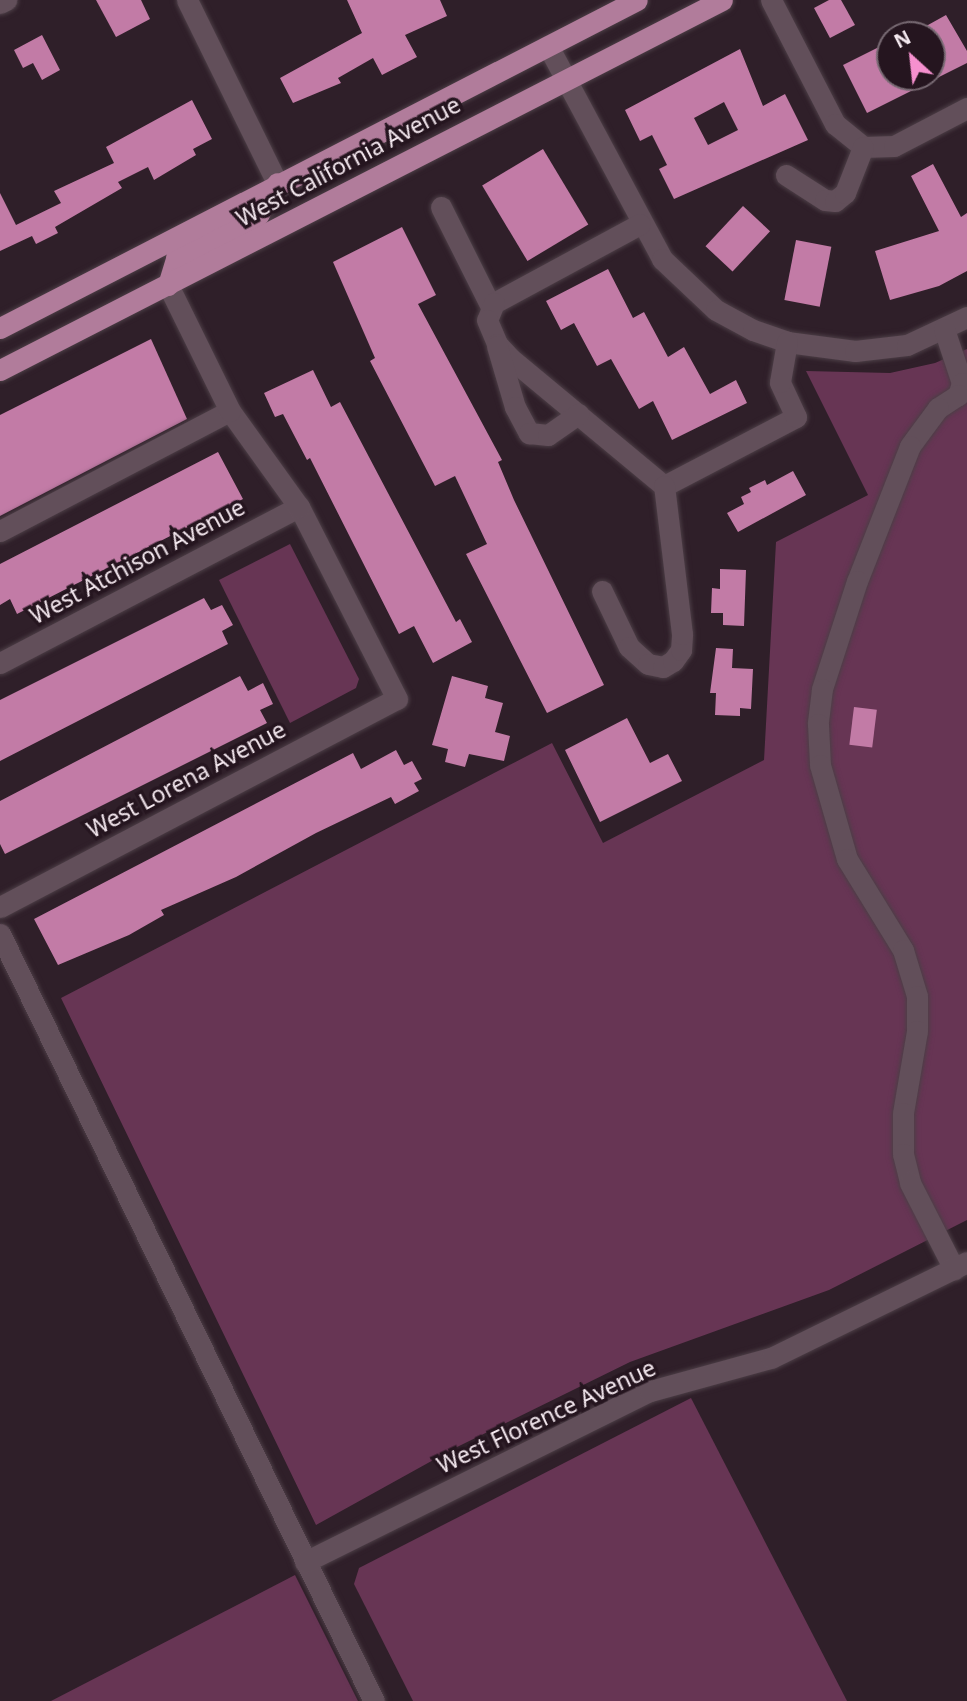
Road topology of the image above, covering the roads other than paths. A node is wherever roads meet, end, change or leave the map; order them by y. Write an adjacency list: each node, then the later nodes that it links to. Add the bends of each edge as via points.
1 (6, 0): 6 (street)
2 (187, 0): 12 (street)
3 (637, 0): 7 (main road, West California Avenue)
4 (722, 0): 8 (main road, West California Avenue)
5 (771, 0): 10 (street, via 835,124)
6 (0, 3)
7 (548, 46): 8 (street); 12 (main road, West California Avenue)
8 (565, 78): 14 (street); 15 (main road, West California Avenue)
9 (967, 108): 10 (street, via 894,146)
10 (863, 147): 11 (street, via 845,193 835,201 825,200)
11 (786, 175)
12 (278, 183): 15 (main road, via 258,215 176,258); 18 (main road, West California Avenue)
13 (441, 207): 16 (street)
14 (640, 224): 16 (street); 20 (street, via 662,259 716,310 753,330)
15 (168, 285): 22 (main road, West California Avenue); 23 (street)
16 (491, 307): 21 (street, via 487,320)
17 (967, 317): 19 (street)
18 (0, 328)
19 (944, 329): 20 (street, via 907,345 855,351); 32 (street, via 962,383 958,395 938,408 910,446 857,581 822,689 818,724 820,765 847,859 903,950 914,984 917,1031 903,1113 902,1154 909,1183)
20 (787, 341): 25 (street, via 780,382 796,417)
21 (497, 344): 24 (street); 24 (street, via 515,407 529,433 548,435)
22 (0, 370)
23 (230, 411): 26 (street); 27 (street)
24 (578, 414): 25 (street)
25 (664, 486): 28 (street, via 681,634 681,650 673,661 663,667 648,664 629,647)
26 (299, 506): 29 (street, West Atchison Avenue); 30 (street, West Lorena Avenue, via 397,699)
27 (0, 531)
28 (602, 591)
29 (0, 663)
30 (0, 906)
31 (0, 934): 33 (street)
32 (961, 1266): 33 (street, West Florence Avenue, via 771,1358 650,1391)
33 (305, 1562): 34 (street)
34 (374, 1701)

